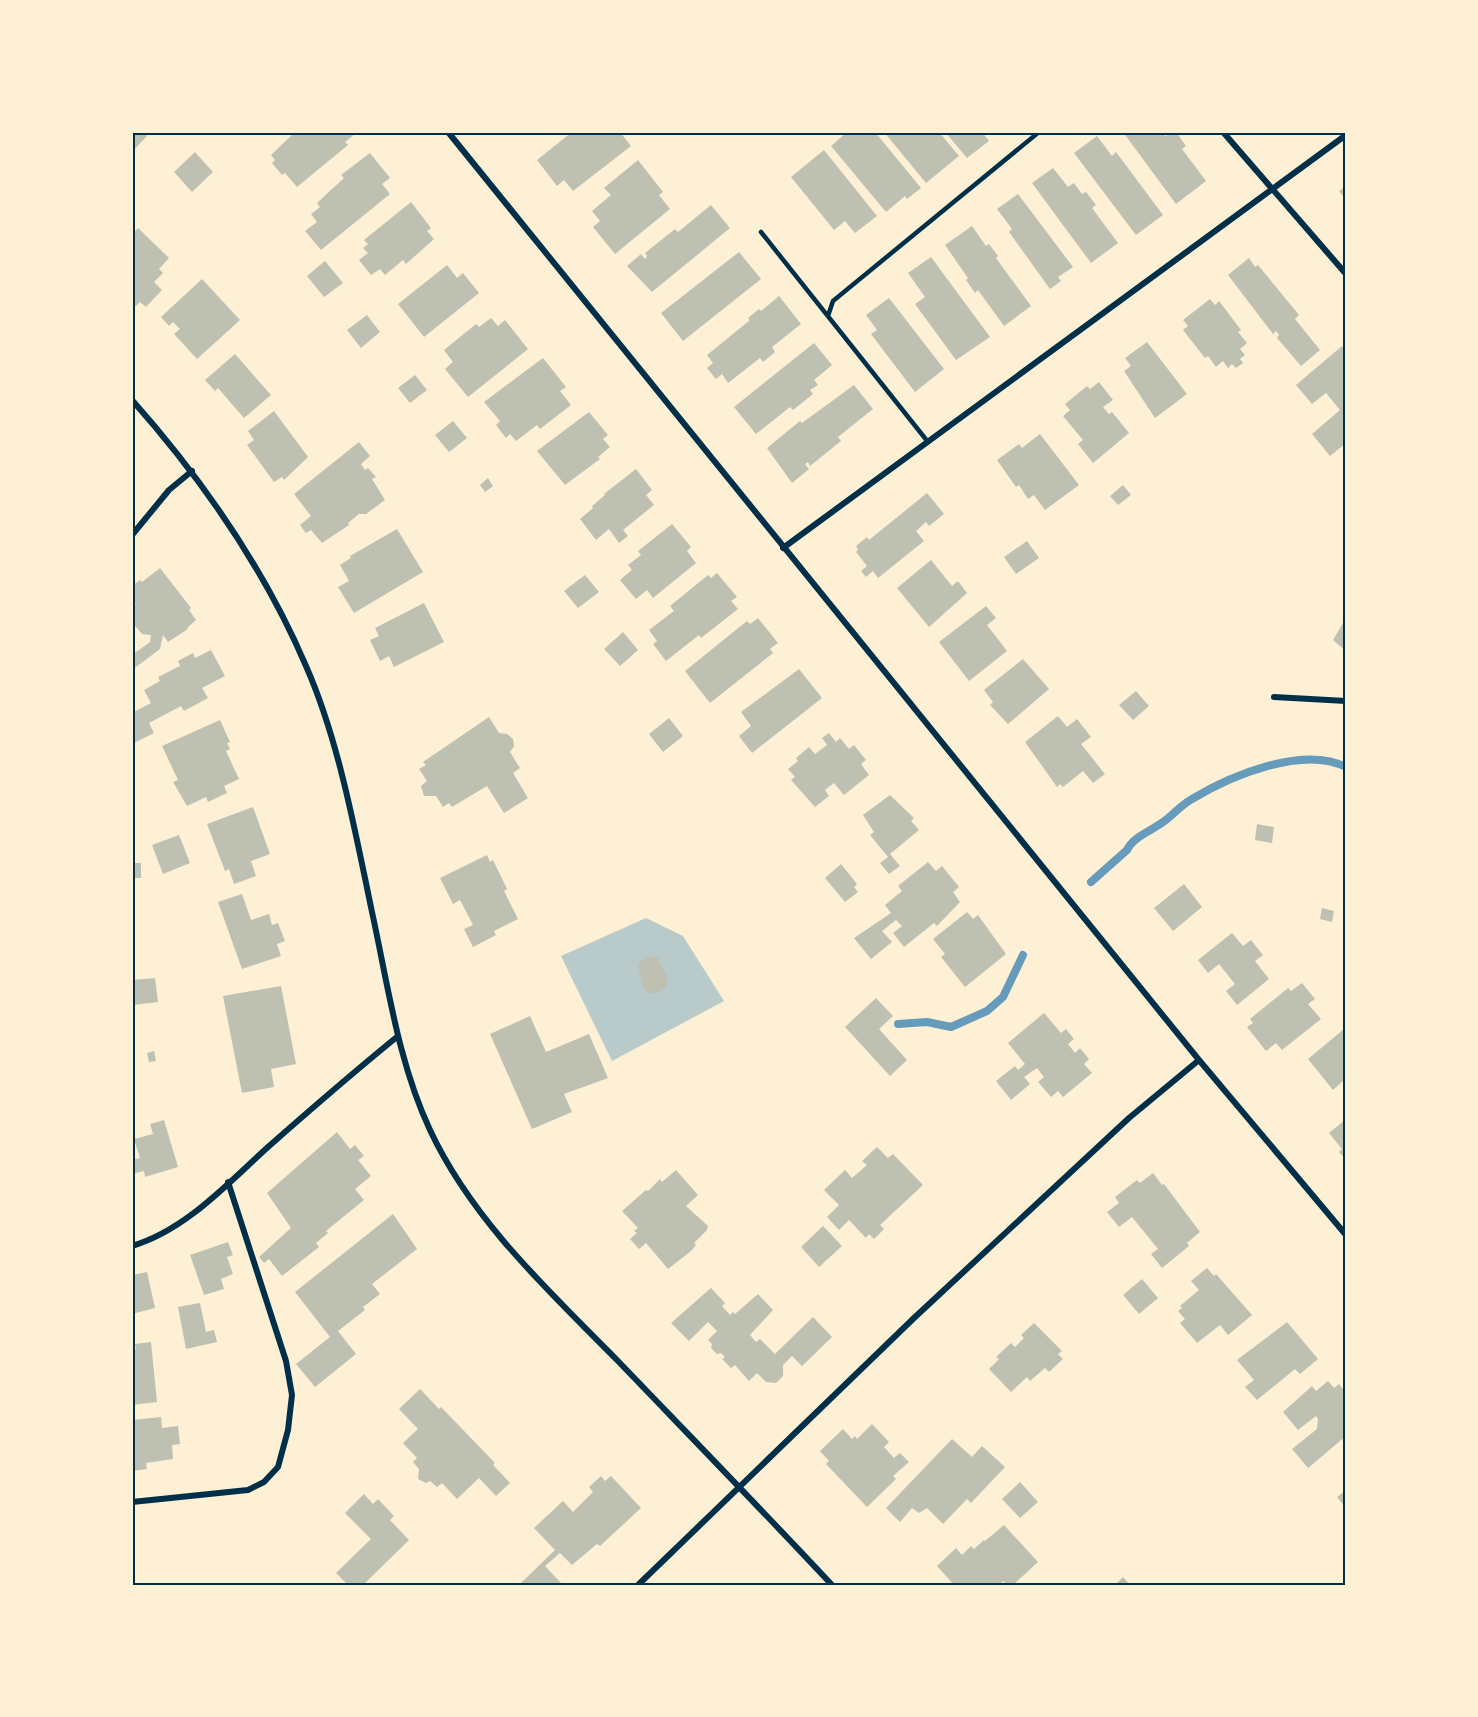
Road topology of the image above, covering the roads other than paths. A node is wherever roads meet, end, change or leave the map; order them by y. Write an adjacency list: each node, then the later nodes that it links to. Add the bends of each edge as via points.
1 (448, 132): 13 (street)
2 (1039, 132): 8 (lane, via 832,301)
3 (1223, 132): 5 (street)
4 (1346, 135): 5 (street)
5 (1273, 189): 7 (street); 10 (street)
6 (761, 232): 8 (lane)
7 (1346, 274)
8 (828, 316): 10 (lane)
9 (132, 400): 11 (street)
10 (928, 442): 13 (street)
11 (192, 471): 12 (street, via 169,490); 16 (street, via 274,600 307,667 331,738)
12 (132, 535)
13 (783, 548): 17 (street)
14 (1274, 697): 15 (street)
15 (1346, 701)
16 (398, 1036): 18 (street); 21 (street, via 428,1127 449,1169 482,1215 544,1285)
17 (1199, 1060): 19 (street); 21 (street, via 1129,1118)
18 (228, 1182): 20 (street, via 172,1228); 22 (street, via 286,1361 292,1395 278,1467 264,1482 248,1490)
19 (1346, 1235)
20 (132, 1246)
21 (738, 1485): 23 (street); 24 (street)
22 (132, 1502)
23 (638, 1585)
24 (832, 1585)

